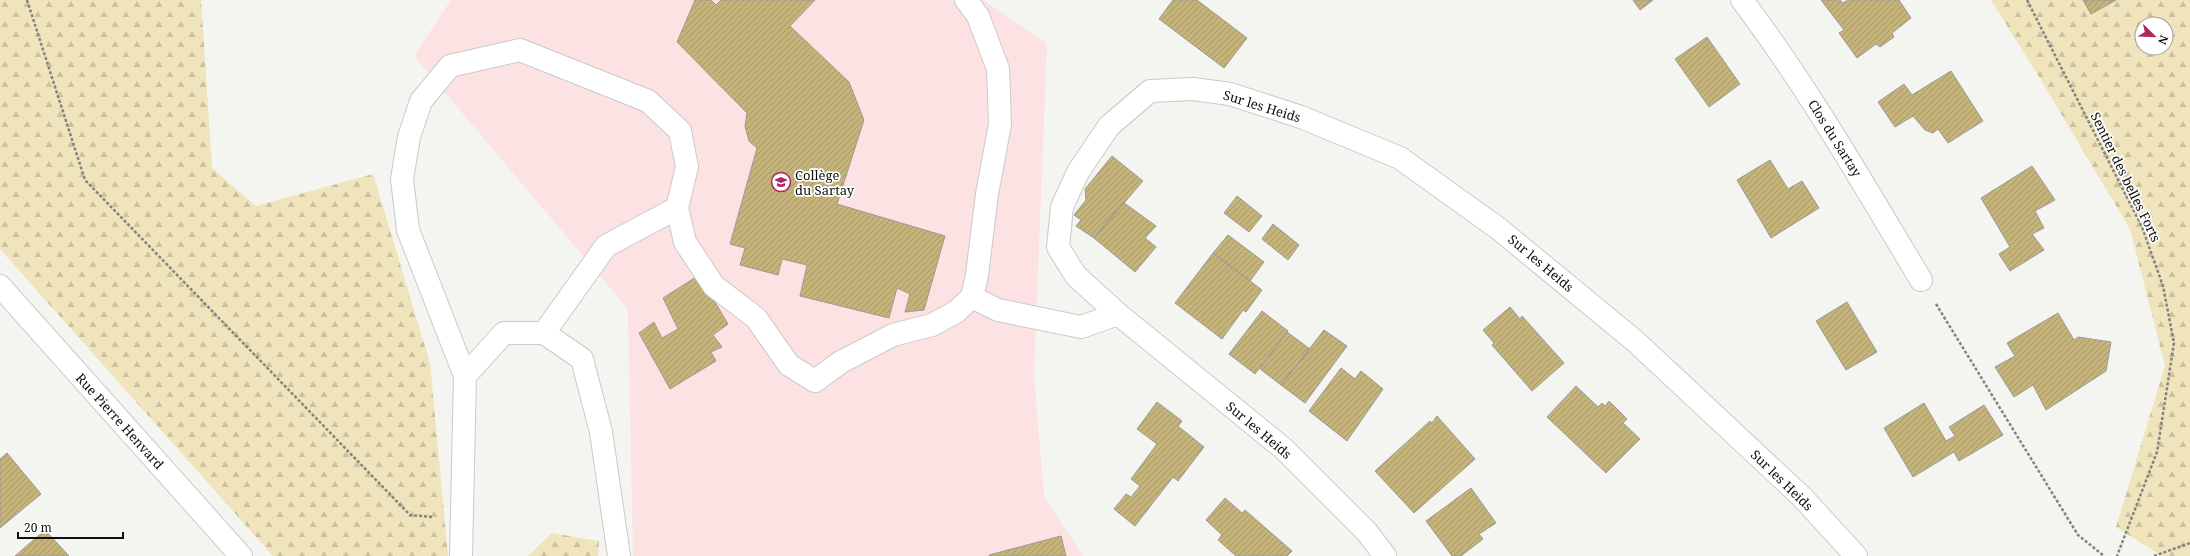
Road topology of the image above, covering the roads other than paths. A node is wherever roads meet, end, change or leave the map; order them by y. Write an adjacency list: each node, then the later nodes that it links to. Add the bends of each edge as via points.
1 (966, 0): 6 (street, via 978,16 998,69 1000,124)
2 (1742, 0): 4 (street, Clos du Sartay, via 1820,112)
3 (677, 208): 6 (street, via 684,242 714,286 756,318 789,365 815,381 841,362 893,335 932,325 956,312); 8 (street, via 606,246); 9 (street, via 687,167 680,131 648,101 520,50 450,66 421,101 409,137 402,179 408,230)
4 (1921, 280)
5 (0, 286): 10 (street, Rue Pierre Henvard)
6 (972, 297): 7 (street, via 998,310 1081,327)
7 (1118, 314): 13 (street, Sur les Heids, via 1284,449 1367,532); 14 (street, Sur les Heids, via 1076,276 1058,247 1062,207 1078,172 1109,126 1150,91 1193,88 1230,94 1301,117 1400,158 1499,229 1665,367 1802,498)
8 (544, 333): 9 (street, via 504,333); 12 (street, via 582,360 601,432)
9 (465, 376): 11 (street)
10 (240, 556)
11 (461, 556)
12 (619, 556)
13 (1384, 556)
14 (1856, 556)

